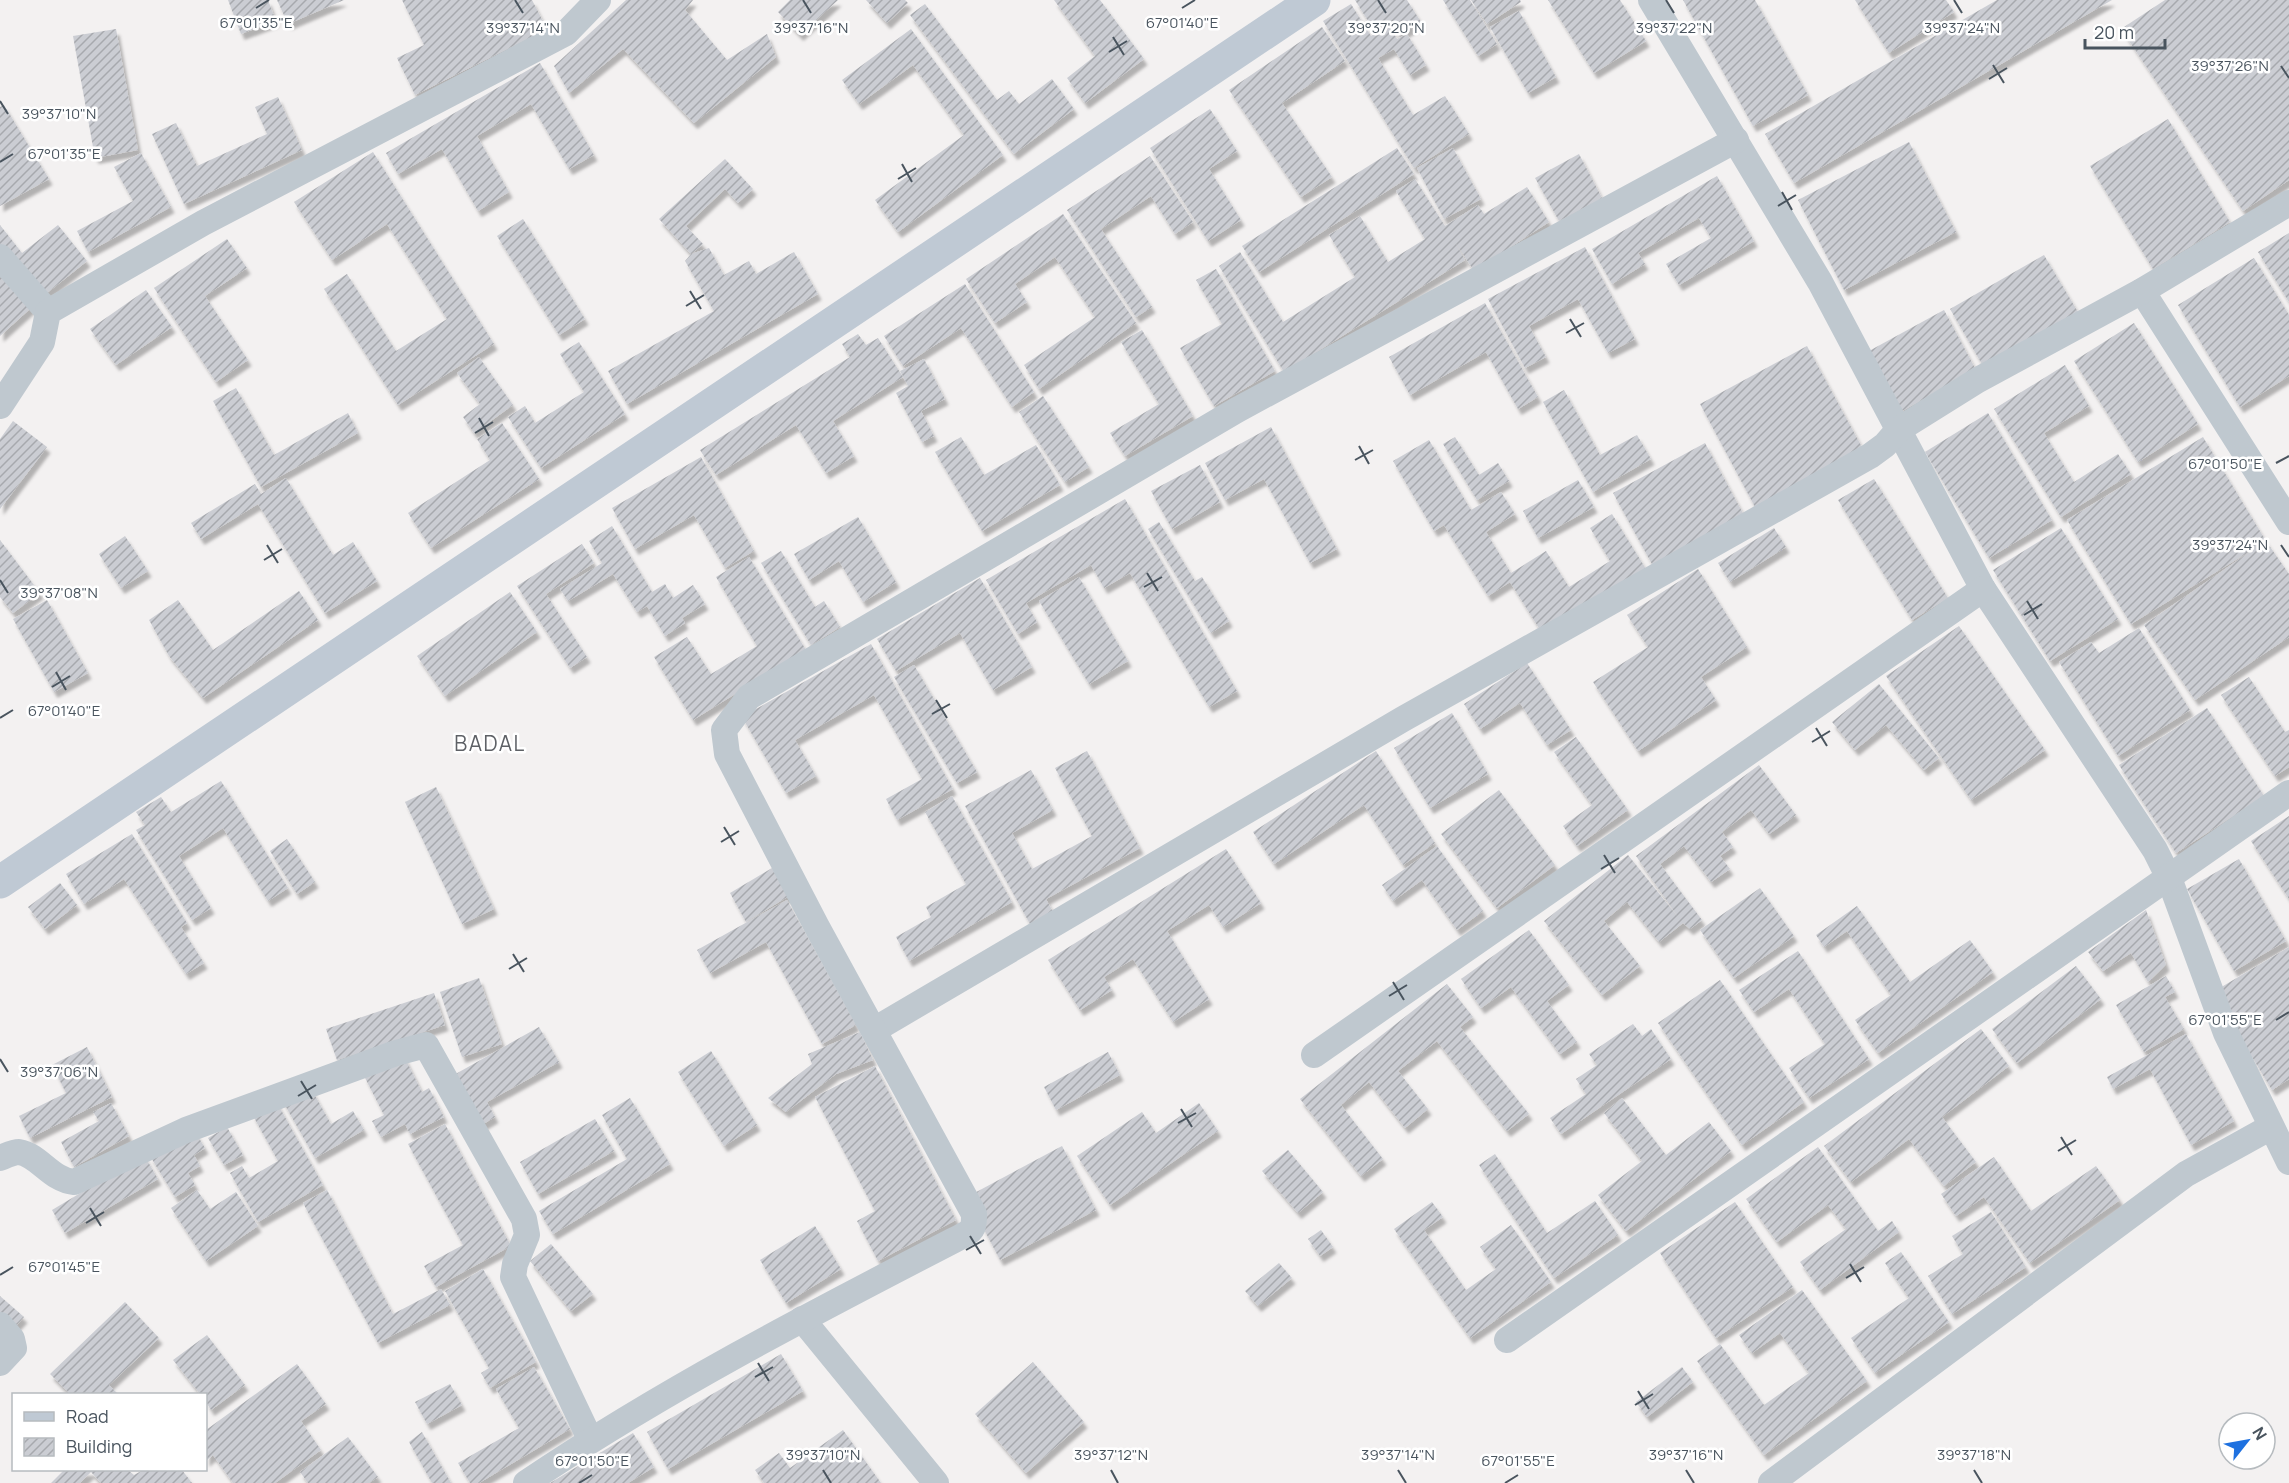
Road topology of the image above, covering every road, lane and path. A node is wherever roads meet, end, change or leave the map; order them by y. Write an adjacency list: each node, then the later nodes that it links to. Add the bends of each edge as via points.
1 (598, 0): 8 (street, via 566,33 203,223)
2 (1314, 0): 15 (street)
3 (1651, 0): 4 (street)
4 (1736, 140): 10 (street, via 1820,282); 16 (street, via 1237,410 749,697 724,730 727,754)
5 (2289, 203): 7 (street)
6 (0, 258): 8 (street)
7 (2142, 291): 10 (street, via 1978,380); 11 (street)
8 (48, 312): 9 (street, via 42,342)
9 (0, 406)
10 (1898, 430): 12 (street); 16 (street, via 1870,456 1393,725)
11 (2289, 522)
12 (1983, 589): 14 (street, via 2155,850); 17 (street)
13 (2289, 793): 14 (street)
14 (2169, 878): 18 (street, via 2226,1033); 23 (street)
15 (0, 882)
16 (874, 1030): 21 (street, via 974,1214 974,1225 971,1232)
17 (1314, 1055)
18 (2271, 1127): 20 (street); 28 (street, via 2186,1174)
19 (0, 1158): 25 (street, via 17,1152 29,1156 62,1181 74,1182 186,1130 426,1044 524,1219 527,1235 514,1264 513,1277)
20 (2289, 1162)
21 (802, 1318): 25 (street); 27 (street)
22 (0, 1325): 24 (street, via 14,1348)
23 (1507, 1340)
24 (0, 1363)
25 (591, 1439): 26 (street)
26 (526, 1483)
27 (936, 1483)
28 (1771, 1483)

